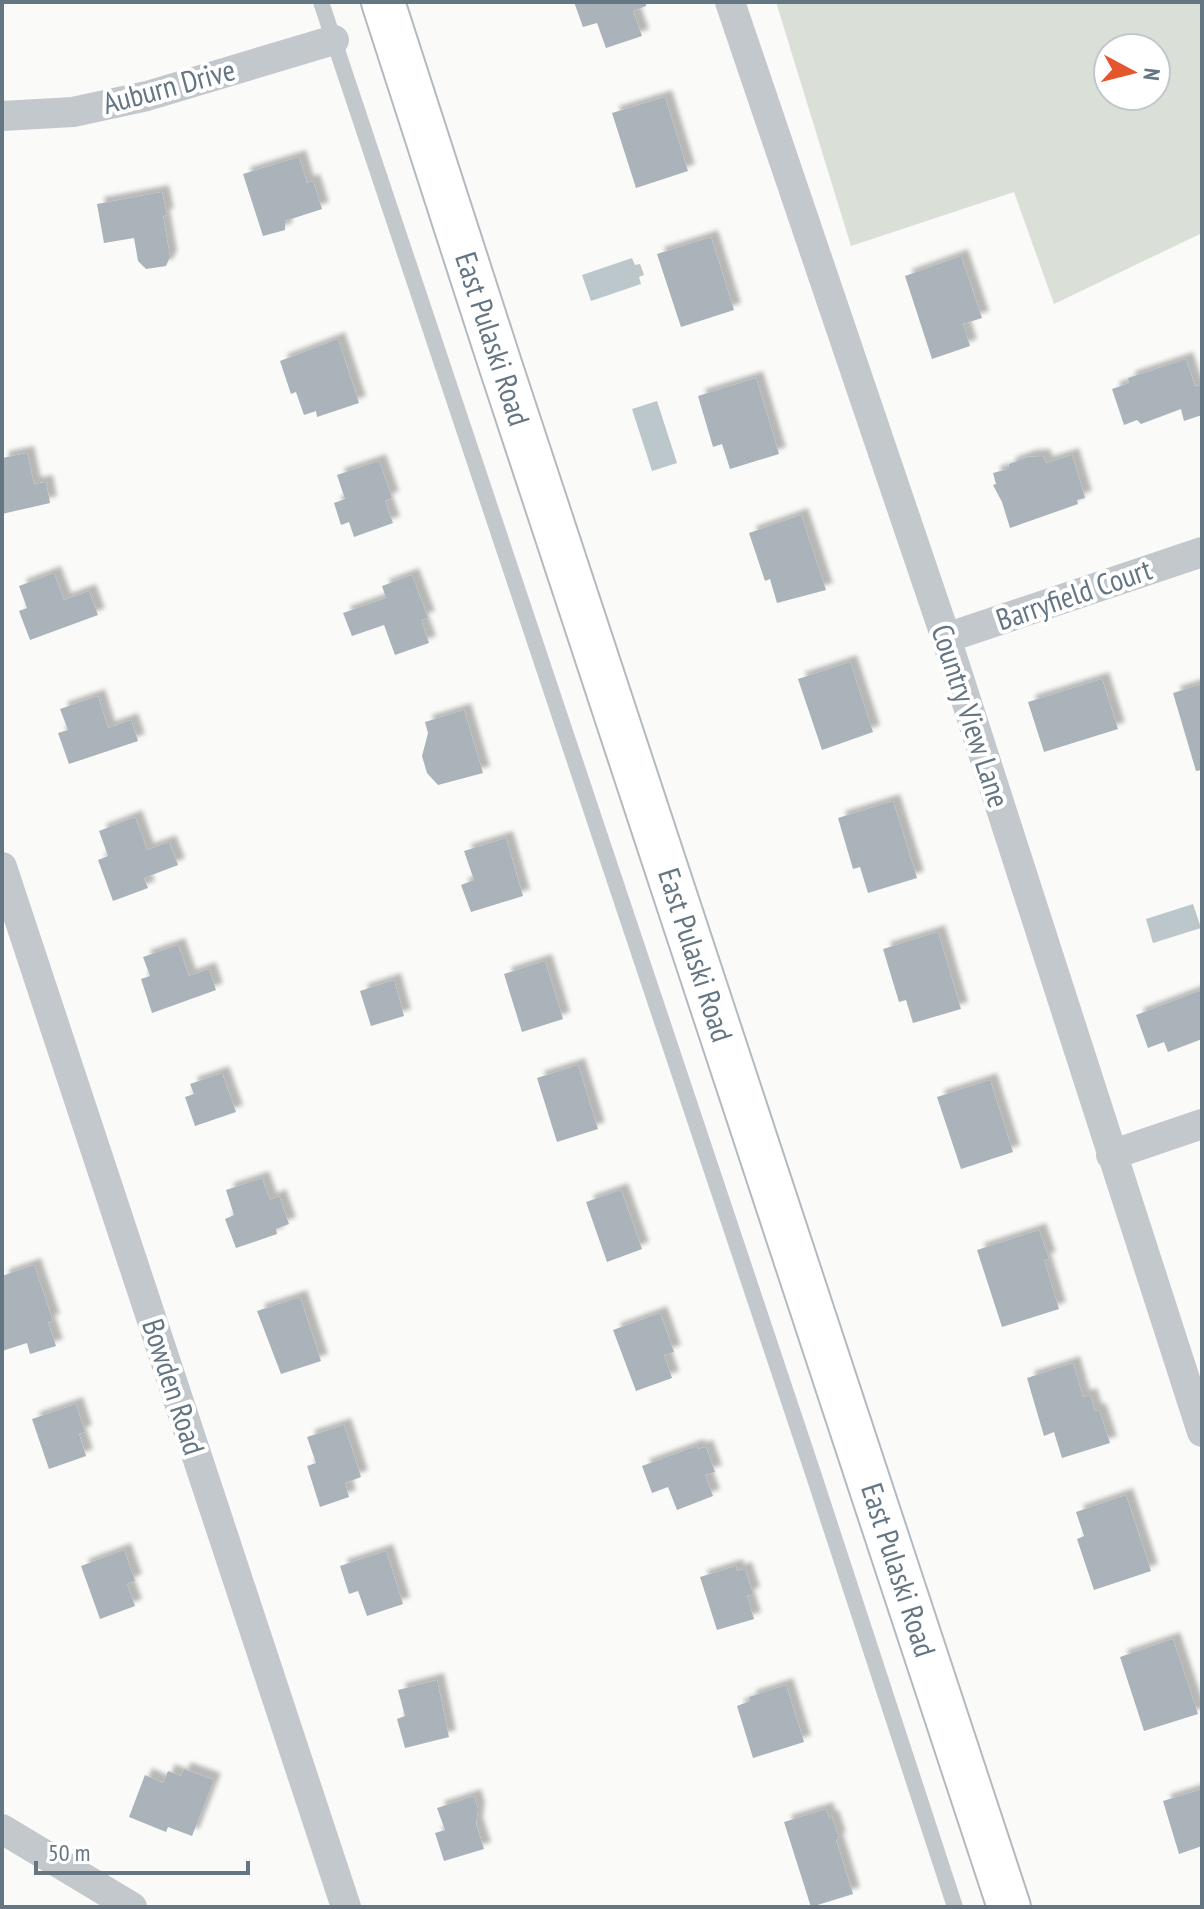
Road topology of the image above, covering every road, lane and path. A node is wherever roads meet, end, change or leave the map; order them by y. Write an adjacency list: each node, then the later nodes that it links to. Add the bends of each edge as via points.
1 (321, 2): 4 (lane)
2 (383, 2): 16 (main road, East Pulaski Road)
3 (730, 2): 7 (street, Country View Lane)
4 (334, 40): 5 (street, Auburn Drive, via 147,96 73,112); 15 (lane)
5 (2, 116)
6 (1202, 552): 7 (street, Barryfield Court)
7 (946, 638): 10 (street, Country View Lane)
8 (2, 867): 13 (street, Bowden Road)
9 (1202, 1124): 10 (street)
10 (1111, 1155): 11 (street, Country View Lane)
11 (1202, 1432)
12 (2, 1829): 14 (street)
13 (343, 1906)
14 (132, 1907)
15 (955, 1907)
16 (1009, 1907)

